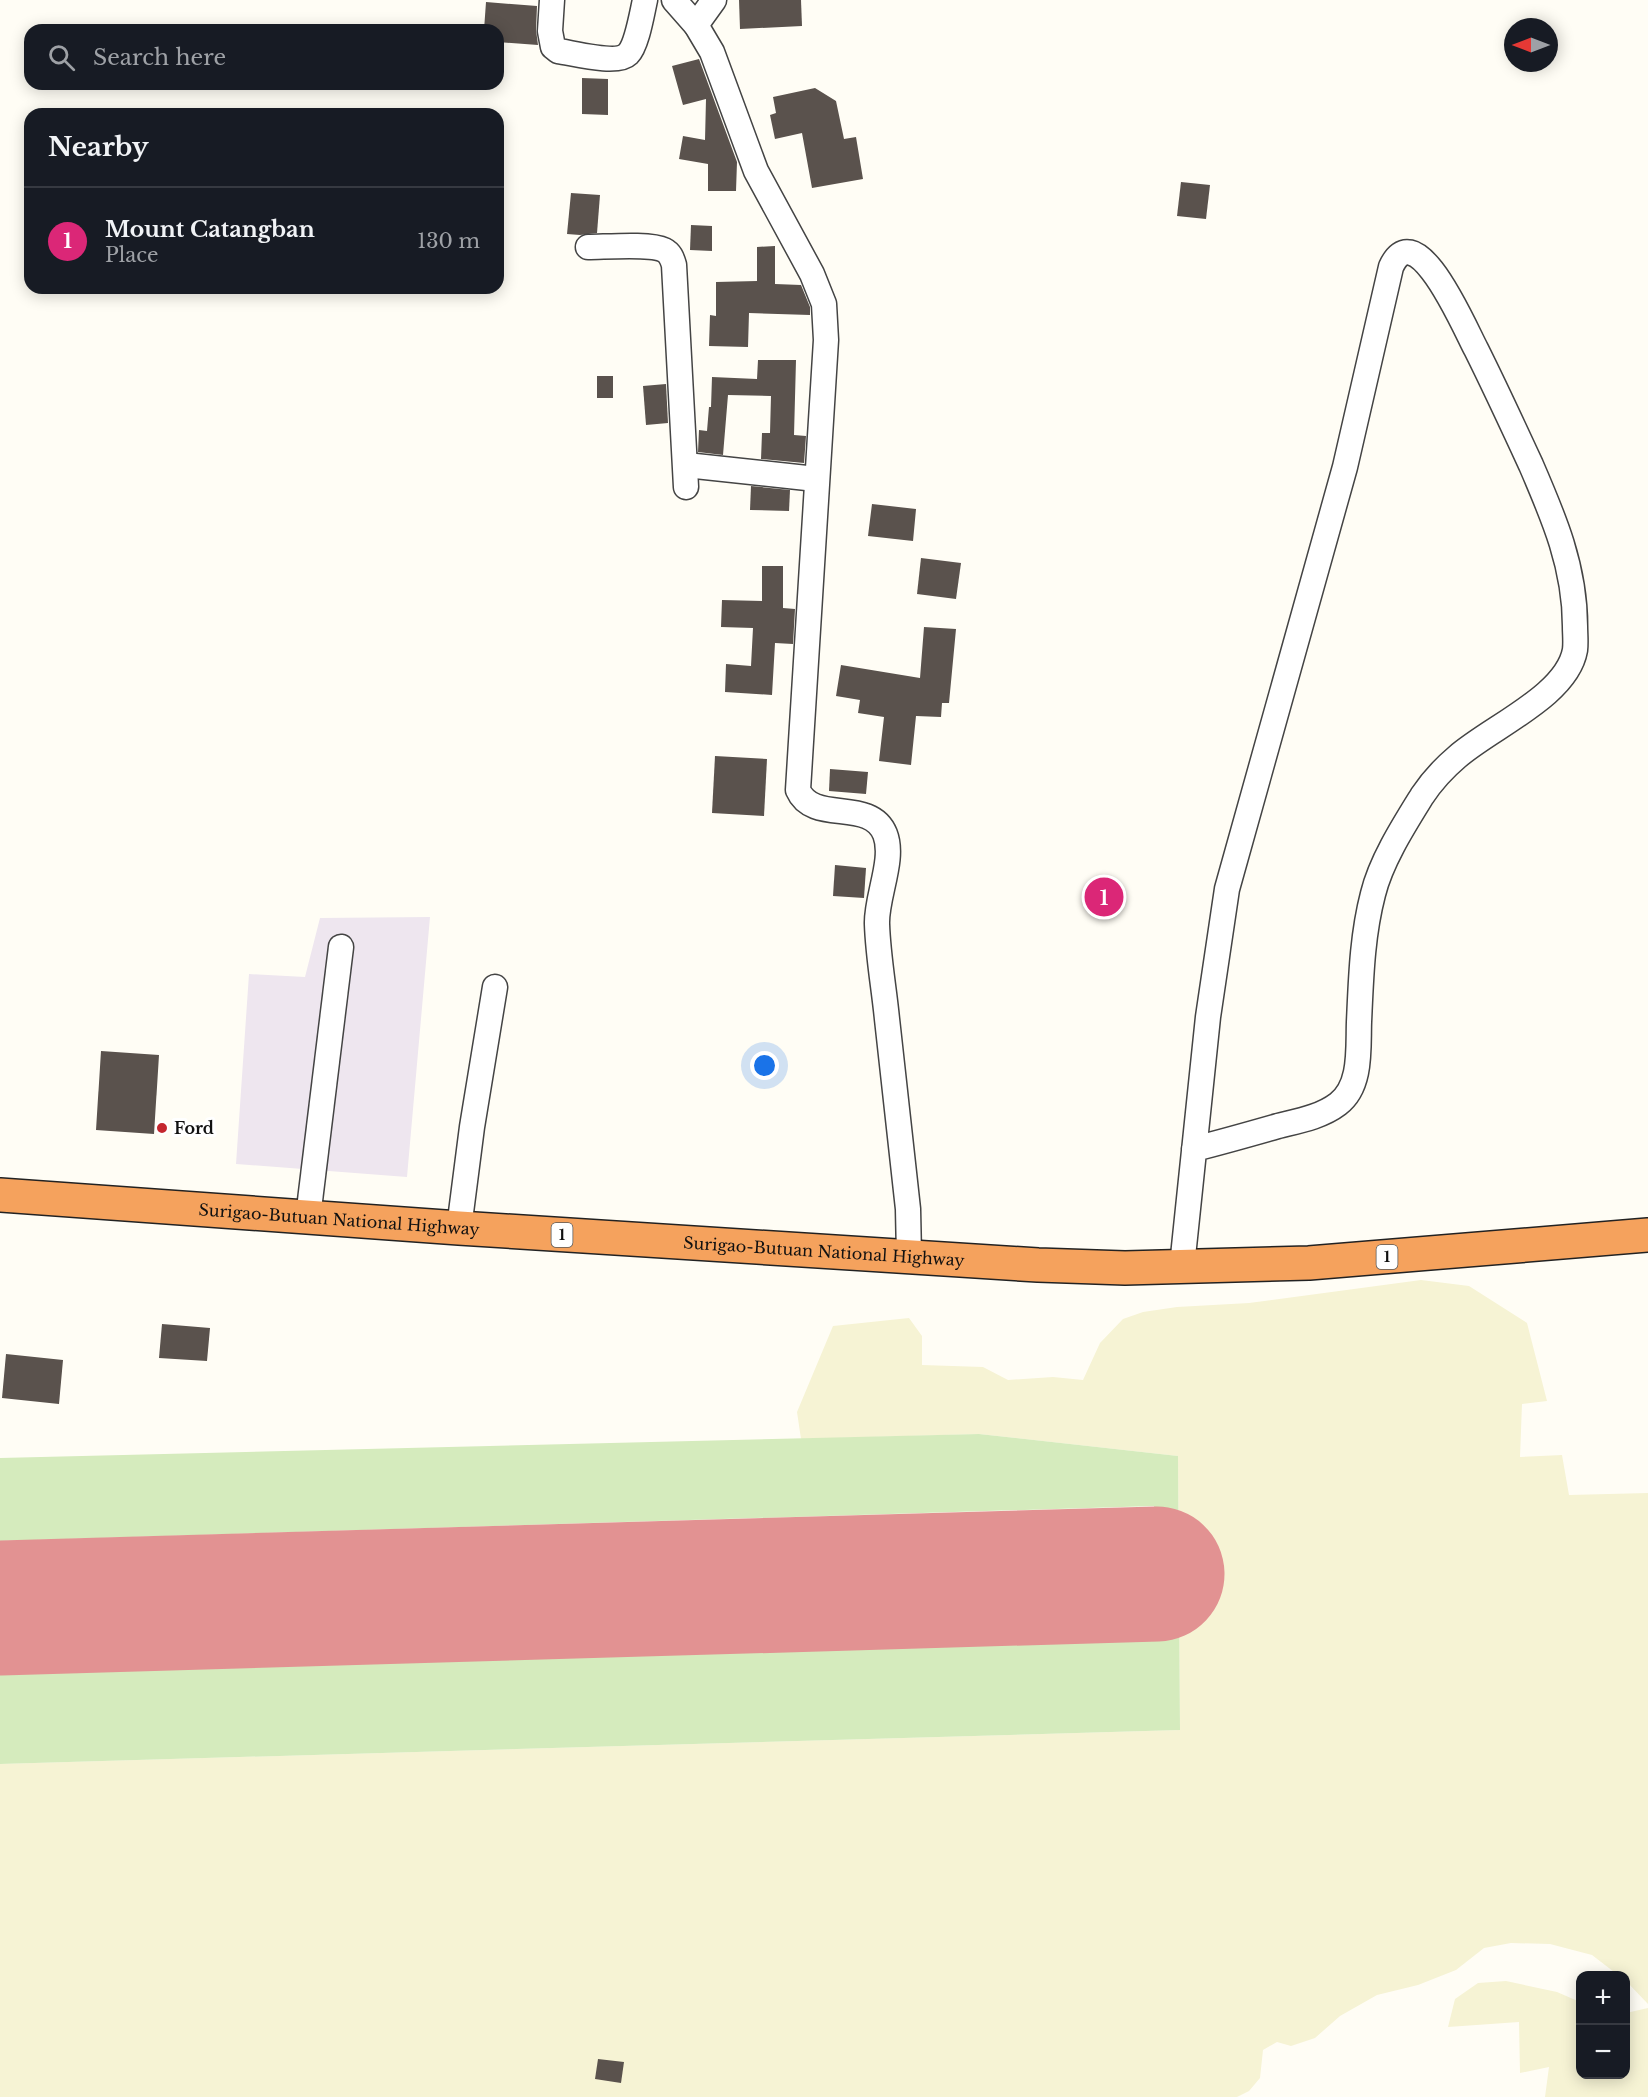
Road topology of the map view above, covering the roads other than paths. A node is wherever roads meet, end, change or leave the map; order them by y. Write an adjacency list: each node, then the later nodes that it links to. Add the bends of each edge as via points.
1 (552, 0): 2 (street, via 552,47 612,59 621,58 631,49)
2 (645, 0)
3 (674, 0): 5 (street)
4 (714, 0): 5 (street)
5 (696, 26): 7 (street, via 712,52 756,171 824,304 826,340)
6 (588, 247): 7 (street, via 655,247 671,256 686,476)
7 (816, 479): 15 (street, via 798,790 814,806 855,812 876,820 888,843 877,923 908,1209)
8 (341, 947): 12 (street)
9 (495, 987): 13 (street)
10 (1194, 1149): 10 (street, via 1227,889 1345,467 1391,267 1400,254 1412,253 1426,262 1441,282 1504,404 1557,524 1570,569 1575,649 1569,669 1555,687 1457,756 1430,783 1397,835 1373,893 1361,967 1358,1056 1348,1093 1338,1104 1313,1117); 16 (street)
11 (0, 1195): 12 (highway, Surigao-Butuan National Highway / 1)
12 (308, 1217): 13 (highway, Surigao-Butuan National Highway / 1)
13 (459, 1228): 15 (highway, Surigao-Butuan National Highway / 1)
14 (1648, 1235): 16 (highway, Surigao-Butuan National Highway / 1, via 1309,1263)
15 (909, 1256): 16 (highway, Surigao-Butuan National Highway / 1, via 1125,1268)
16 (1182, 1266)

